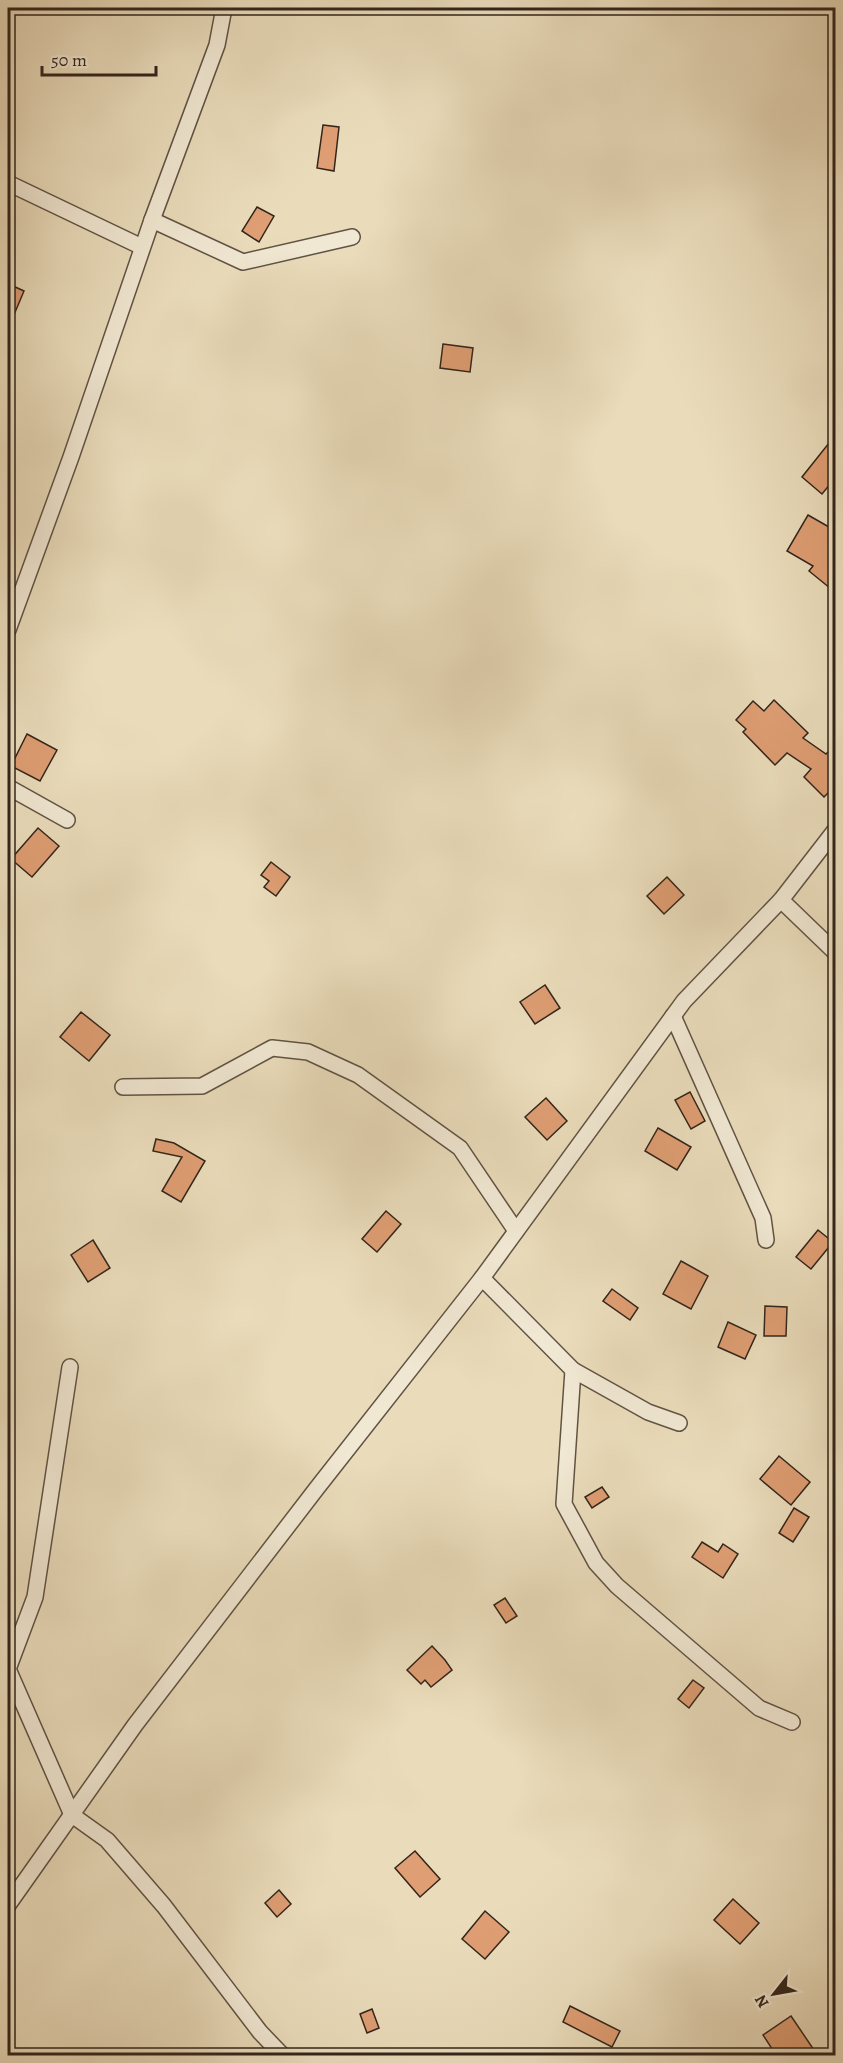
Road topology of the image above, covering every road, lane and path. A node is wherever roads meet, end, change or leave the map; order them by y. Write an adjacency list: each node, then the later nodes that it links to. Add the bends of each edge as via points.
1 (224, 8): 3 (street, via 217,45)
2 (8, 183): 5 (street)
3 (152, 220): 4 (street, via 243,262); 5 (street)
4 (352, 237)
5 (142, 247): 6 (street)
6 (8, 630)
7 (8, 787): 8 (street)
8 (67, 820)
9 (836, 829): 10 (street)
10 (781, 900): 11 (street); 12 (street)
11 (836, 953)
12 (673, 1016): 14 (street); 15 (street, via 763,1218)
13 (123, 1087): 14 (street, via 202,1086 272,1048 308,1052 358,1075 460,1148)
14 (516, 1232): 16 (street)
15 (766, 1240)
16 (482, 1278): 18 (street); 22 (street, via 135,1725)
17 (70, 1366): 20 (street, via 35,1597)
18 (573, 1370): 19 (street, via 648,1412); 21 (street, via 564,1504 596,1563 617,1586 759,1708)
19 (679, 1423)
20 (8, 1669): 22 (street)
21 (792, 1722)
22 (72, 1815): 23 (street); 24 (street, via 107,1840)
23 (8, 1905)
24 (283, 2055)

